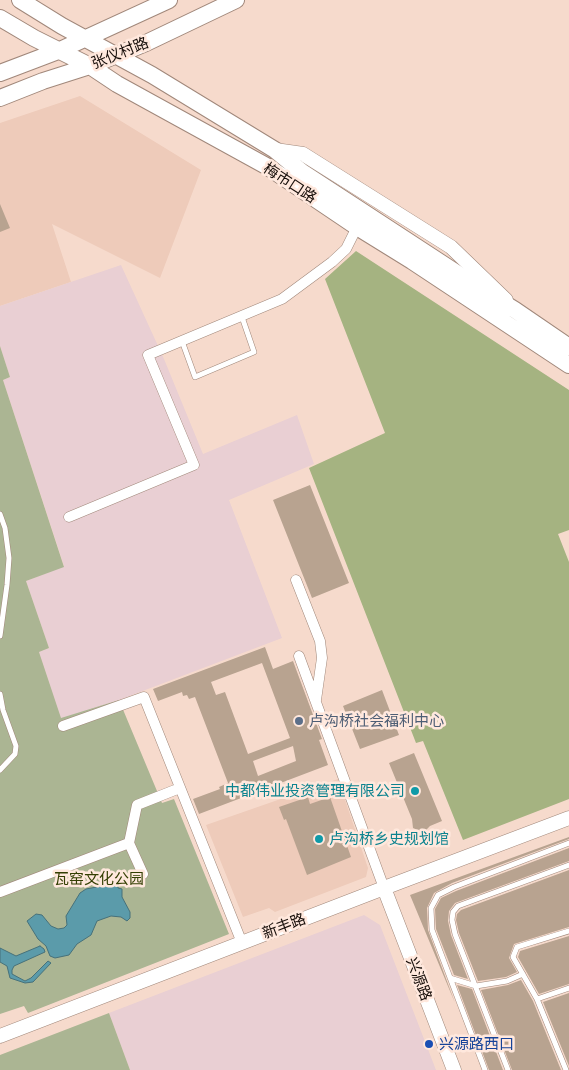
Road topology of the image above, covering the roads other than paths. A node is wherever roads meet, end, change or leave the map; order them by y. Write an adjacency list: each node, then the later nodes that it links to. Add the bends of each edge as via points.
1 (20, 0): 5 (main road, 梅市口路)
2 (169, 0): 5 (main road, 张仪村路)
3 (236, 0): 7 (main road, 张仪村路)
4 (0, 18): 6 (main road, 梅市口路)
5 (85, 38): 6 (main road, 张仪村路); 7 (main road, 梅市口路)
6 (58, 51): 8 (main road, 梅市口路); 9 (main road, 张仪村路)
7 (116, 55): 8 (main road, 张仪村路); 14 (main road, 梅市口路, via 275,150 302,172)
8 (90, 66): 10 (main road, 张仪村路); 11 (main road, 梅市口路, via 268,167)
9 (0, 73)
10 (0, 98)
11 (357, 227): 12 (street, via 346,249 319,273 282,299); 15 (main road, 梅市口路)
12 (242, 317): 13 (street); 13 (lane, via 254,352 195,377)
13 (182, 341): 17 (street, via 148,355 194,465)
14 (569, 347)
15 (569, 366)
16 (0, 514): 19 (lane, via 9,558)
17 (69, 517)
18 (296, 580): 22 (street, via 320,641 322,658)
19 (0, 636)
20 (299, 656): 22 (street)
21 (0, 694): 24 (lane, via 16,746 14,754)
22 (316, 701): 31 (street)
23 (63, 726): 25 (street, via 144,697)
24 (0, 770)
25 (180, 788): 27 (street, via 137,805); 34 (street)
26 (569, 818): 31 (street, 新丰路)
27 (129, 843): 30 (street); 32 (street)
28 (569, 843): 36 (lane, via 438,895 431,908 432,930)
29 (569, 864): 37 (lane, via 458,906 453,912 455,934)
30 (143, 874)
31 (384, 888): 34 (street, 新丰路); 41 (street, 兴源路)
32 (0, 892)
33 (569, 931): 35 (lane, via 517,947 513,957)
34 (242, 943): 40 (street, 新丰路)
35 (523, 974): 37 (lane, via 507,981); 39 (lane)
36 (450, 978): 37 (lane); 42 (lane)
37 (476, 986): 43 (lane)
38 (569, 988): 39 (lane)
39 (537, 1000): 44 (lane)
40 (0, 1036)
41 (454, 1070)
42 (486, 1070)
43 (508, 1070)
44 (566, 1070)

